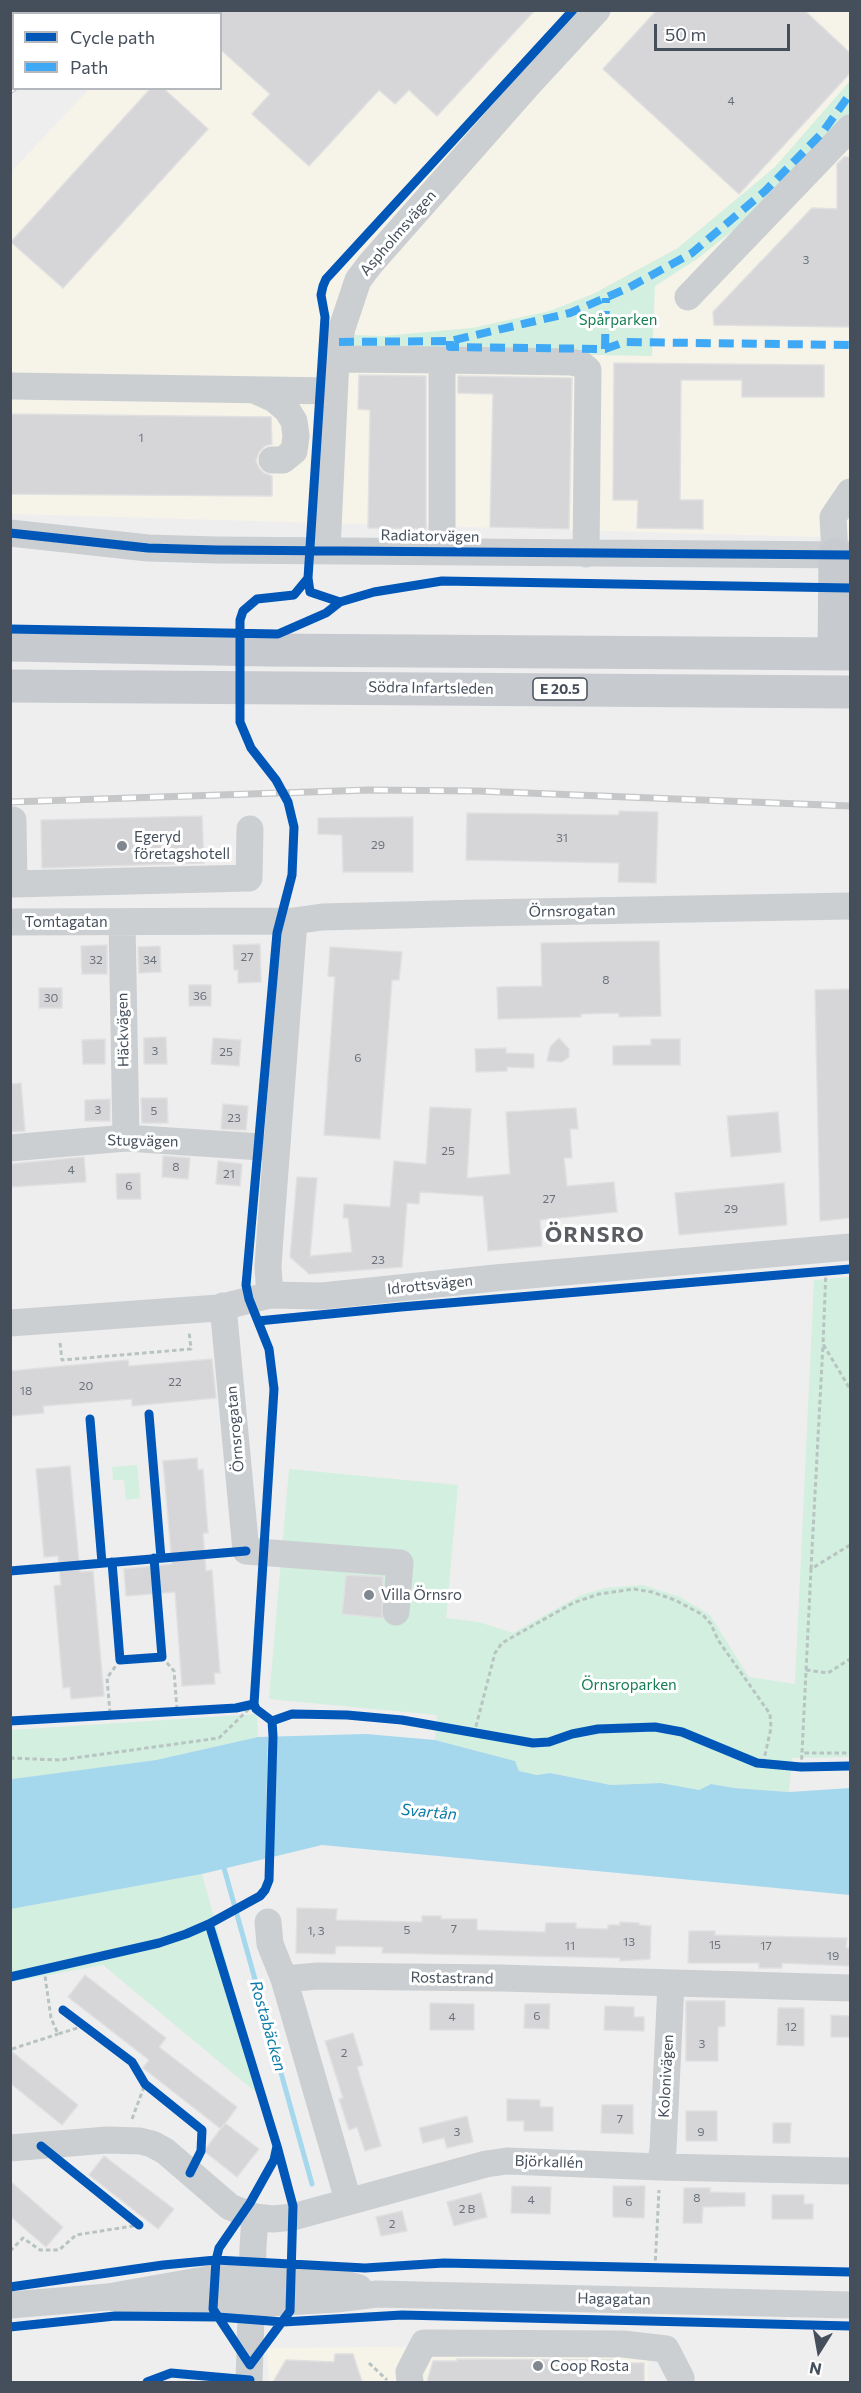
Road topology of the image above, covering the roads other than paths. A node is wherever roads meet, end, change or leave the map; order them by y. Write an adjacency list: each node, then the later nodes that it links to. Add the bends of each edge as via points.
1 (597, 10): 4 (street, Aspholmsvägen, via 358,280)
2 (850, 128): 3 (street)
3 (688, 297)
4 (336, 359): 5 (street); 8 (street, Aspholmsvägen)
5 (442, 360): 13 (street); 14 (street, via 571,362 588,370)
6 (10, 386): 7 (street)
7 (253, 390): 8 (street); 9 (street, via 274,399 294,421 294,451 283,460)
8 (334, 391): 12 (street, Aspholmsvägen)
9 (272, 460)
10 (850, 492): 15 (street, via 833,517)
11 (10, 533): 12 (street, Radiatorvägen, via 148,548)
12 (327, 550): 13 (street, Radiatorvägen)
13 (442, 552): 14 (street, Radiatorvägen)
14 (586, 554): 15 (street, Radiatorvägen)
15 (843, 555): 17 (main road)
16 (16, 645): 17 (main road)
17 (842, 654)
18 (10, 686): 19 (main road, Södra Infartsleden / E 20.5)
19 (850, 692)
20 (13, 820): 22 (street, via 14,884)
21 (250, 829): 22 (street, via 249,878)
22 (136, 880): 26 (street, Häckvägen)
23 (850, 906): 24 (street, Örnsrogatan, via 468,913)
24 (294, 921): 26 (street, Örnsrogatan); 29 (street)
25 (10, 922): 26 (street, Tomtagatan)
26 (130, 922): 27 (street, Häckvägen)
27 (126, 1138): 28 (street, Stugvägen); 29 (street, Stugvägen)
28 (10, 1148)
29 (276, 1148): 31 (street, via 268,1267)
30 (850, 1247): 31 (street, Idrottsvägen, via 825,1266 495,1278 322,1296)
31 (270, 1295): 32 (street, Idrottsvägen)
32 (223, 1306): 33 (street, Idrottsvägen); 34 (street, Örnsrogatan, via 246,1551 400,1563)
33 (10, 1323)
34 (396, 1612)
35 (268, 1922): 36 (street, via 270,1944)
36 (284, 1979): 37 (street, Rostastrand, via 375,1976); 42 (street)
37 (671, 1984): 38 (street, Rostastrand); 40 (street, Kolonivägen)
38 (850, 1988)
39 (10, 2148): 43 (street, Björkallén, via 124,2140 152,2144 230,2207)
40 (660, 2167): 41 (street, Björkallén); 42 (street, Björkallén, via 507,2161)
41 (850, 2171)
42 (348, 2200): 43 (street, Björkallén, via 285,2219)
43 (255, 2217): 44 (street)
44 (252, 2291): 45 (street, Hagagatan, via 215,2278 108,2297); 46 (street, Hagagatan, via 291,2277 339,2282 377,2294); 48 (street)
45 (10, 2305)
46 (850, 2305)
47 (681, 2378): 49 (street, via 666,2349 623,2344 424,2343 410,2372)
48 (249, 2382)
49 (410, 2382)

